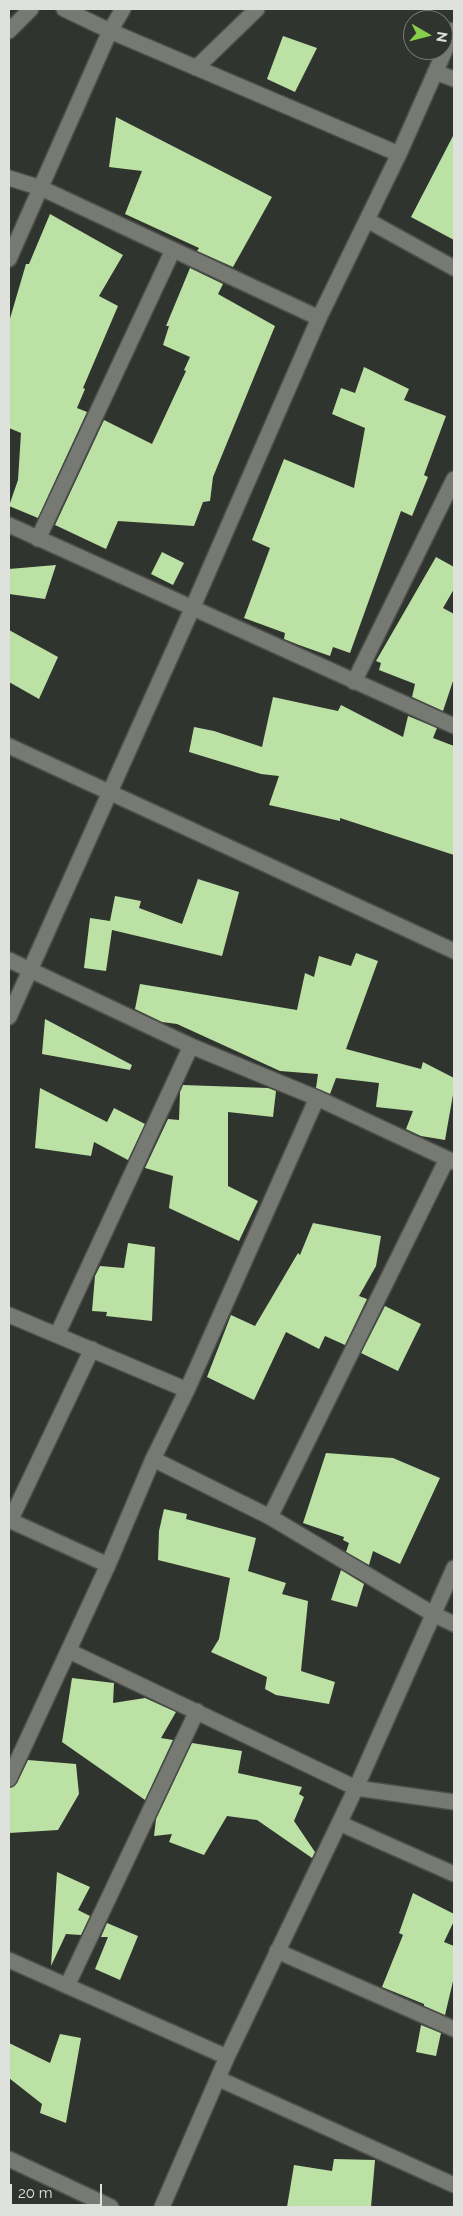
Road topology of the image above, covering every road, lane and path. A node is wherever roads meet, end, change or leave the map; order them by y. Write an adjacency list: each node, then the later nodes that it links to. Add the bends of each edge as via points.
1 (31, 9): 7 (street)
2 (64, 9): 6 (street)
3 (123, 9): 6 (street)
4 (257, 9): 8 (street)
5 (454, 30): 9 (street)
6 (110, 31): 8 (street); 13 (street)
7 (9, 32)
8 (196, 68): 11 (street)
9 (435, 72): 10 (street); 11 (street)
10 (454, 79)
11 (399, 154): 14 (street)
12 (9, 178): 13 (street)
13 (41, 188): 15 (street); 16 (street)
14 (367, 220): 17 (street); 18 (street)
15 (174, 250): 18 (street); 21 (street)
16 (9, 259)
17 (454, 268)
18 (319, 318): 22 (street)
19 (454, 479): 23 (street)
20 (9, 525): 21 (street)
21 (38, 539): 22 (street)
22 (192, 609): 23 (street); 26 (street)
23 (354, 682): 24 (street)
24 (454, 726)
25 (9, 746): 26 (street)
26 (110, 791): 27 (street); 29 (street)
27 (454, 951)
28 (9, 960): 29 (street)
29 (30, 970): 30 (street); 31 (street)
30 (9, 1017)
31 (191, 1046): 32 (street); 35 (street)
32 (317, 1098): 33 (street); 37 (street)
33 (451, 1160): 39 (street)
34 (9, 1315): 35 (street)
35 (57, 1335): 36 (street)
36 (92, 1349): 37 (street); 40 (street)
37 (187, 1390): 38 (street)
38 (153, 1460): 39 (street); 41 (street)
39 (270, 1517): 43 (street)
40 (9, 1521): 41 (street)
41 (108, 1565): 45 (street)
42 (454, 1568): 43 (street)
43 (433, 1614): 44 (street); 48 (street)
44 (454, 1624)
45 (69, 1650): 46 (street); 47 (street)
46 (196, 1711): 48 (street); 54 (street)
47 (9, 1779)
48 (356, 1788): 49 (street); 50 (street)
49 (454, 1802)
50 (339, 1823): 51 (street); 52 (street)
51 (454, 1874)
52 (277, 1950): 55 (street); 56 (street)
53 (9, 1960): 54 (street)
54 (67, 1986): 56 (street)
55 (454, 2029)
56 (227, 2057): 57 (street)
57 (219, 2079): 59 (street); 61 (street)
58 (9, 2159): 60 (street)
59 (454, 2185)
60 (111, 2207)
61 (162, 2207)

